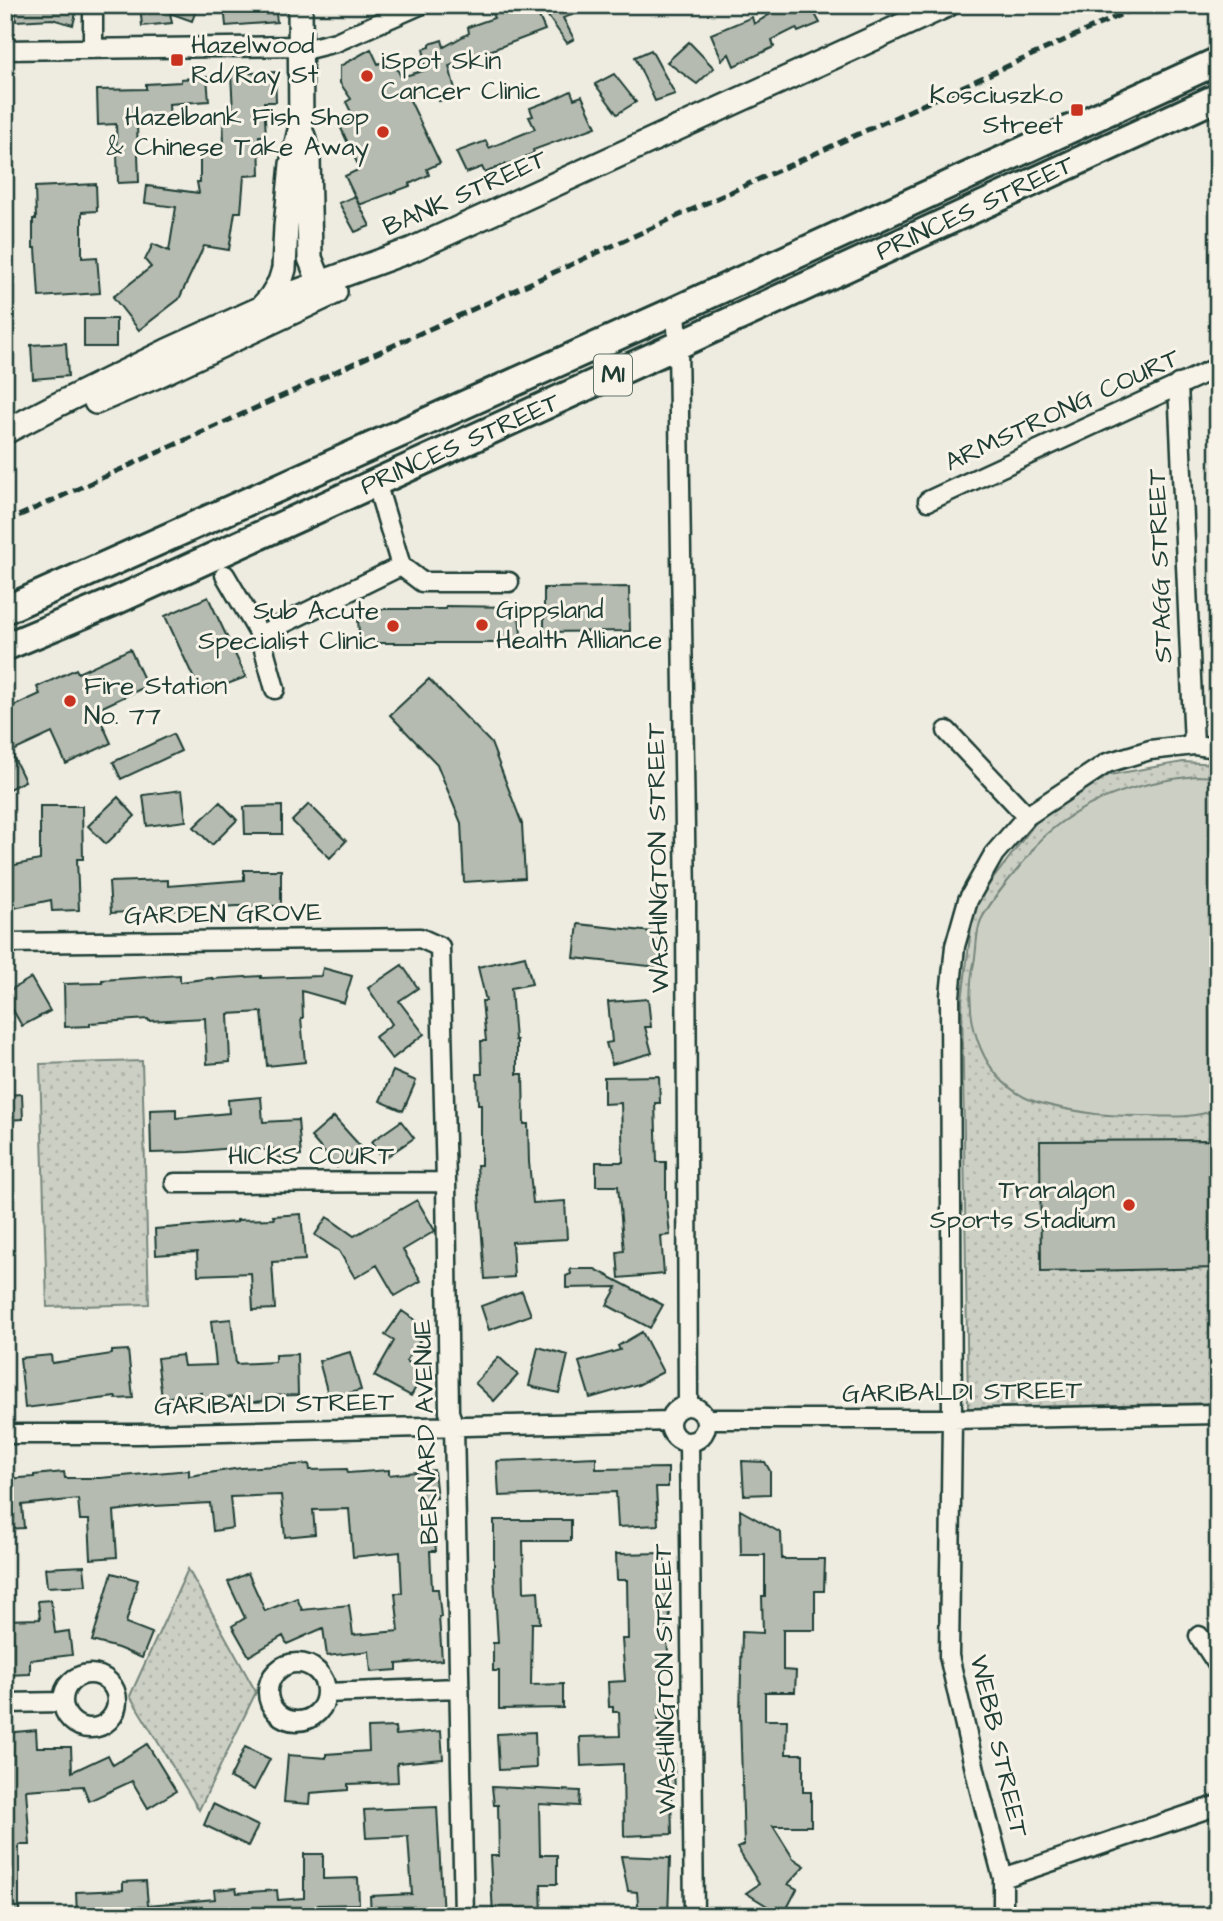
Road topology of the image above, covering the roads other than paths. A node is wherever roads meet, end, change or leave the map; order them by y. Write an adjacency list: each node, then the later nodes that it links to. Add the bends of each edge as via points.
1 (93, 5): 6 (street)
2 (300, 5): 5 (main road)
3 (419, 5): 5 (street, via 336,43)
4 (947, 5): 12 (main road, BANK STREET)
5 (301, 46): 6 (street); 10 (main road)
6 (93, 48): 7 (street)
7 (5, 51)
8 (1218, 61): 14 (highway, PRINCES STREET / M1)
9 (1218, 97): 15 (highway, PRINCES STREET / M1)
10 (301, 126): 11 (main road, via 292,164); 12 (main road, via 308,156)
11 (284, 269): 12 (main road); 13 (main road)
12 (311, 292): 13 (main road, BANK STREET); 18 (main road, via 152,378 74,411)
13 (260, 310): 18 (main road, BANK STREET)
14 (676, 310): 15 (street, WASHINGTON STREET); 24 (highway, PRINCES STREET / M1)
15 (678, 345): 19 (highway, PRINCES STREET / M1); 36 (street, WASHINGTON STREET)
16 (1218, 367): 17 (street, ARMSTRONG COURT)
17 (1178, 384): 20 (street, ARMSTRONG COURT); 29 (street, STAGG STREET)
18 (5, 433)
19 (376, 482): 21 (street); 26 (highway, PRINCES STREET / M1)
20 (928, 501)
21 (401, 566): 23 (street, via 422,582); 25 (street)
22 (225, 575): 25 (street)
23 (509, 582)
24 (5, 610)
25 (260, 635): 27 (street)
26 (5, 647)
27 (275, 689)
28 (947, 731): 31 (street)
29 (1194, 745): 30 (street, WEBB STREET); 31 (street, WEBB STREET, via 1150,750 1107,763)
30 (1218, 748)
31 (1027, 816): 39 (street, WEBB STREET, via 994,854 968,900 956,946 950,996)
32 (5, 943): 33 (street, GARDEN GROVE, via 420,938)
33 (440, 947): 34 (street, BERNARD AVENUE)
34 (446, 1182): 35 (street, HICKS COURT); 41 (street, BERNARD AVENUE, via 449,1412)
35 (175, 1183)
36 (688, 1405): 38 (street, via 700,1409); 40 (street, via 676,1410)
37 (1218, 1414): 39 (street, GARIBALDI STREET)
38 (706, 1419): 39 (street, GARIBALDI STREET); 43 (street, via 701,1437)
39 (952, 1419): 51 (street, WEBB STREET, via 949,1656)
40 (670, 1421): 41 (street, GARIBALDI STREET); 43 (street, via 677,1438)
41 (454, 1426): 42 (street, GARIBALDI STREET); 46 (street, BERNARD AVENUE)
42 (5, 1434)
43 (689, 1442): 53 (street, WASHINGTON STREET)
44 (1199, 1636): 45 (street)
45 (1218, 1665)
46 (458, 1688): 47 (street); 52 (street, BERNARD AVENUE)
47 (326, 1693)
48 (63, 1702): 49 (street)
49 (5, 1703)
50 (1218, 1805): 51 (street)
51 (1003, 1878): 54 (street, WEBB STREET)
52 (464, 1916)
53 (694, 1916)
54 (1003, 1916)

